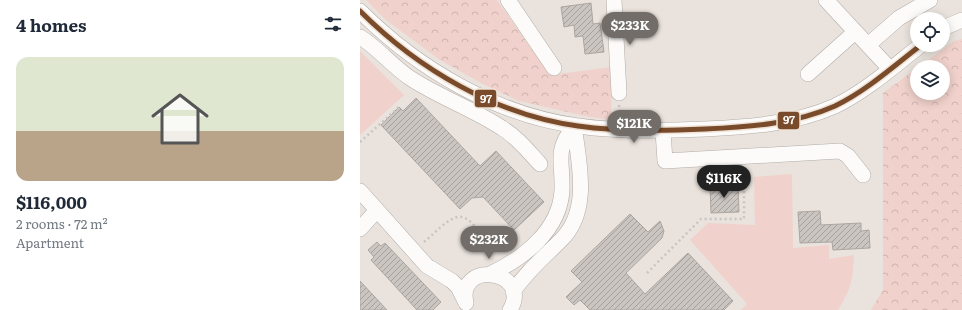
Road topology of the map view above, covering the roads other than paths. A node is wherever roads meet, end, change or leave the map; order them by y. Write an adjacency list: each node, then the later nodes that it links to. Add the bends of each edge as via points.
1 (508, 0): 12 (street)
2 (614, 0): 15 (street)
3 (826, 0): 8 (street)
4 (930, 0): 10 (street, via 899,18)
5 (360, 11): 16 (street, via 397,45 446,78 517,111)
6 (962, 20): 7 (street)
7 (950, 25)
8 (855, 32): 10 (street); 14 (street)
9 (360, 37): 18 (street, via 410,78 512,135)
10 (868, 45): 13 (street)
11 (912, 52): 13 (street)
12 (554, 68)
13 (890, 69): 17 (street, via 855,94 811,115 757,125)
14 (808, 74)
15 (619, 93)
16 (574, 126): 17 (street, via 607,130); 23 (street, via 564,139 561,149 562,190 556,215 549,228 519,259); 25 (street, via 580,181 577,218 567,234 527,272)
17 (664, 131): 19 (street, via 665,161 840,151 848,156)
18 (540, 164)
19 (862, 175)
20 (360, 191): 21 (street)
21 (377, 210): 22 (street); 24 (street, via 427,266)
22 (360, 230)
23 (488, 273): 24 (street); 25 (street, via 505,279); 26 (street, via 468,285)
24 (442, 276): 26 (street, via 455,284)
25 (513, 303)
26 (467, 305)

